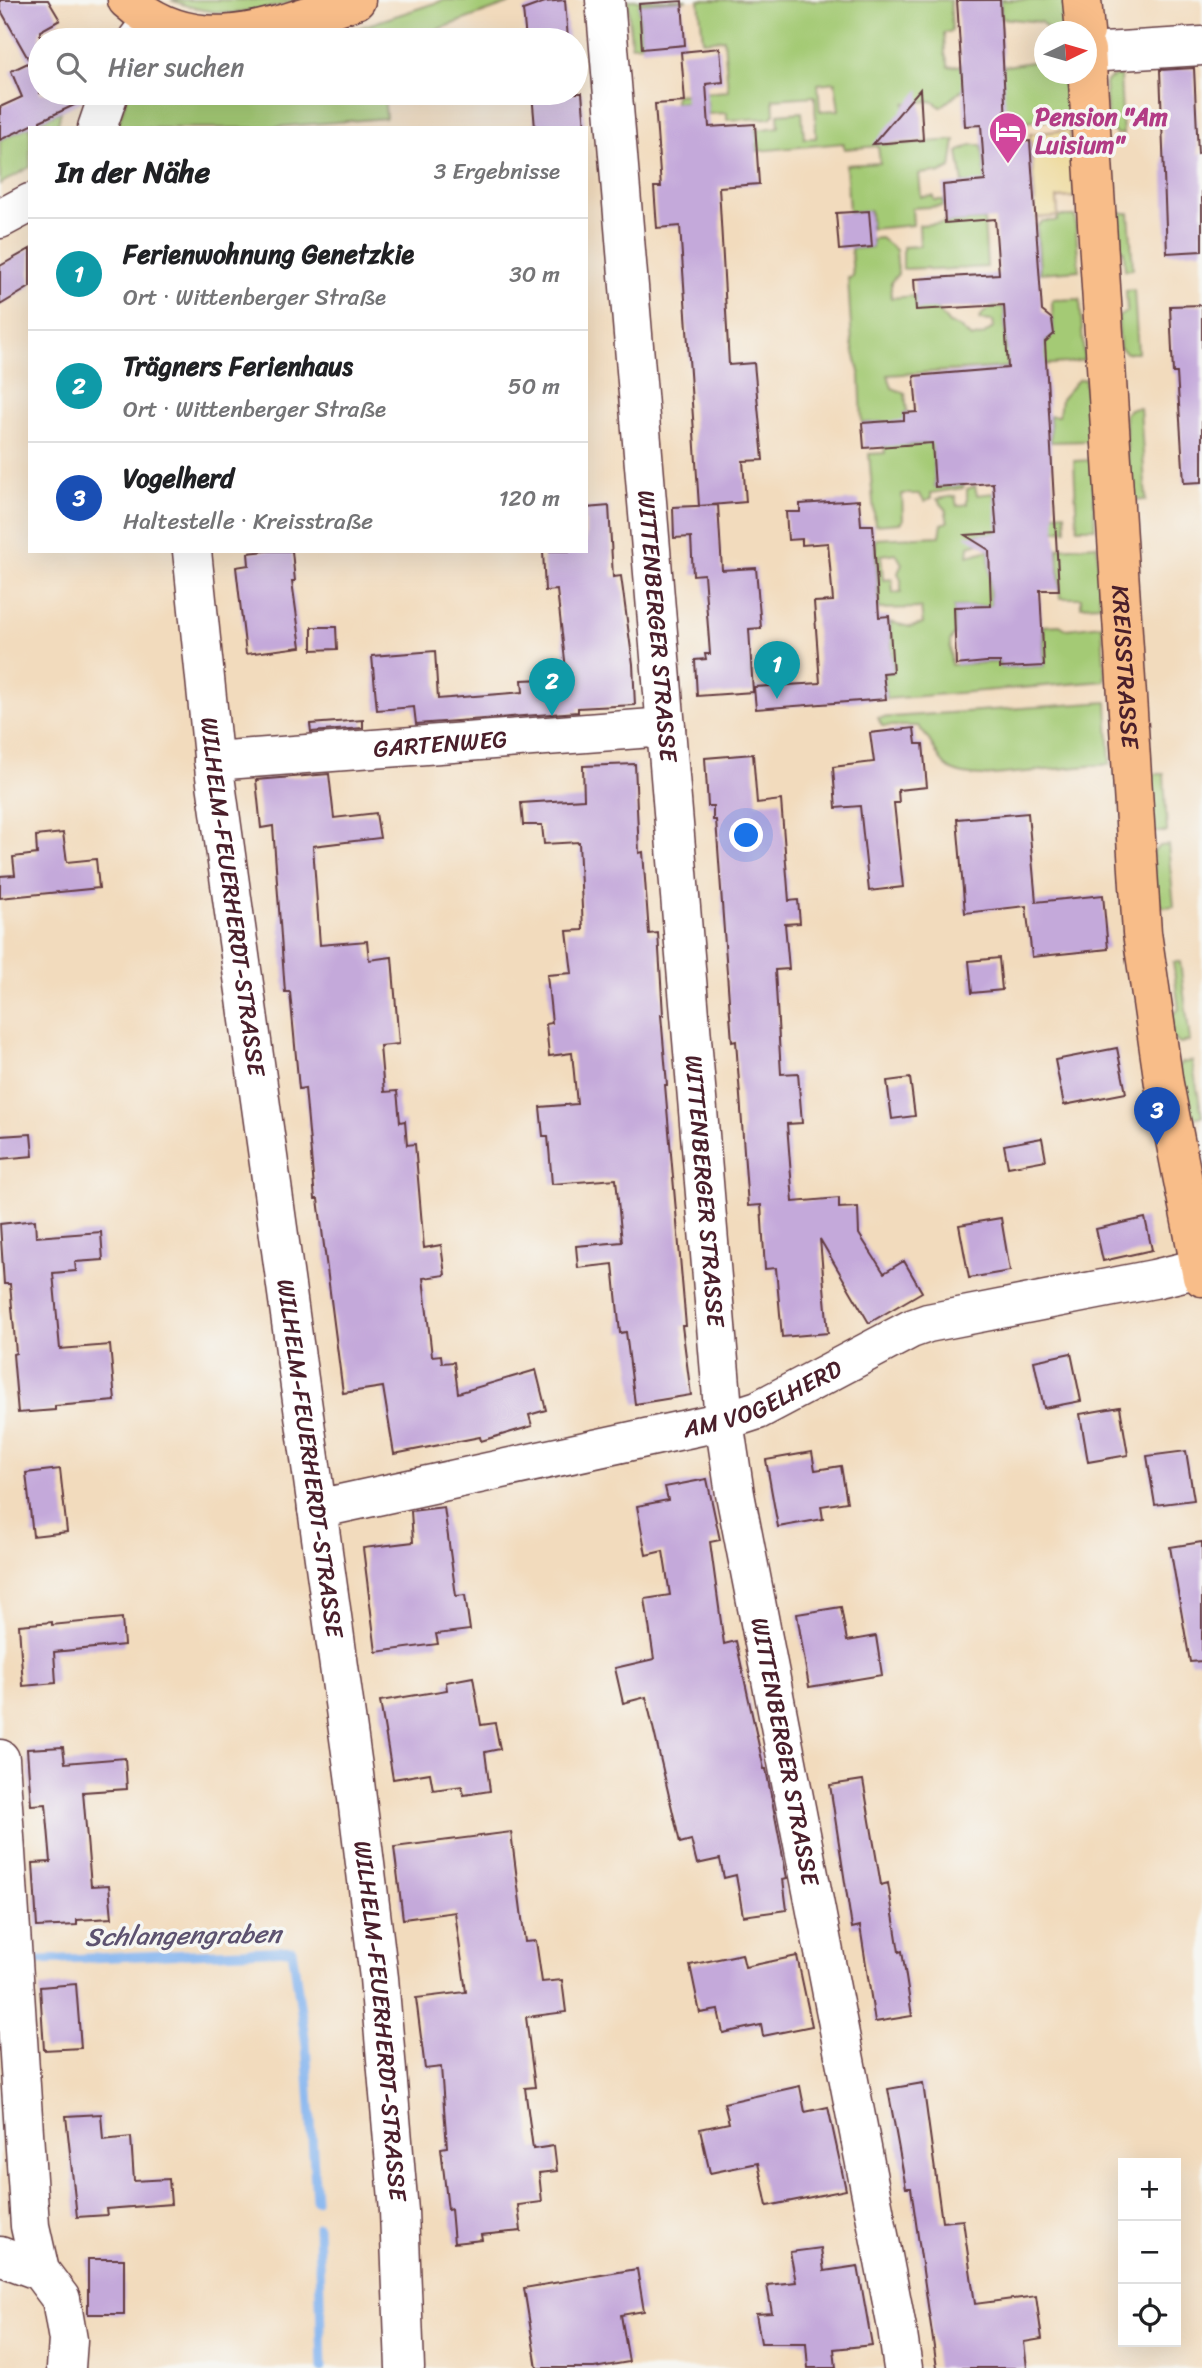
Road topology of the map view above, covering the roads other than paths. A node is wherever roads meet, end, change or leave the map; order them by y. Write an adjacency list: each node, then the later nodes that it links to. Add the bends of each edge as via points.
1 (356, 0): 7 (main road)
2 (605, 0): 16 (street, WITTENBERGER STRASSE)
3 (1082, 0): 5 (main road)
4 (139, 20): 6 (main road)
5 (1084, 21)
6 (168, 28)
7 (263, 28)
8 (1202, 46): 9 (street)
9 (1097, 51)
10 (1089, 84): 18 (main road, KREISSTRASSE, via 1142,933 1164,1084)
11 (105, 105): 12 (street)
12 (98, 126)
13 (28, 204): 14 (street)
14 (0, 219)
15 (192, 553): 17 (street, WILHELM-FEUERHERDT-STRASSE)
16 (666, 727): 17 (street, GARTENWEG); 19 (street, WITTENBERGER STRASSE)
17 (213, 761): 20 (street, WILHELM-FEUERHERDT-STRASSE)
18 (1201, 1272): 19 (street, AM VOGELHERD, via 919,1326 758,1410)
19 (723, 1421): 20 (street, AM VOGELHERD); 27 (street, WITTENBERGER STRASSE)
20 (317, 1509): 26 (street, WILHELM-FEUERHERDT-STRASSE, via 379,1978 399,2211)
21 (0, 1759): 22 (street)
22 (2, 1801): 24 (street, via 30,2226)
23 (0, 2256): 24 (street)
24 (40, 2271): 25 (street, via 61,2300 68,2340)
25 (66, 2368)
26 (405, 2368)
27 (903, 2368)

